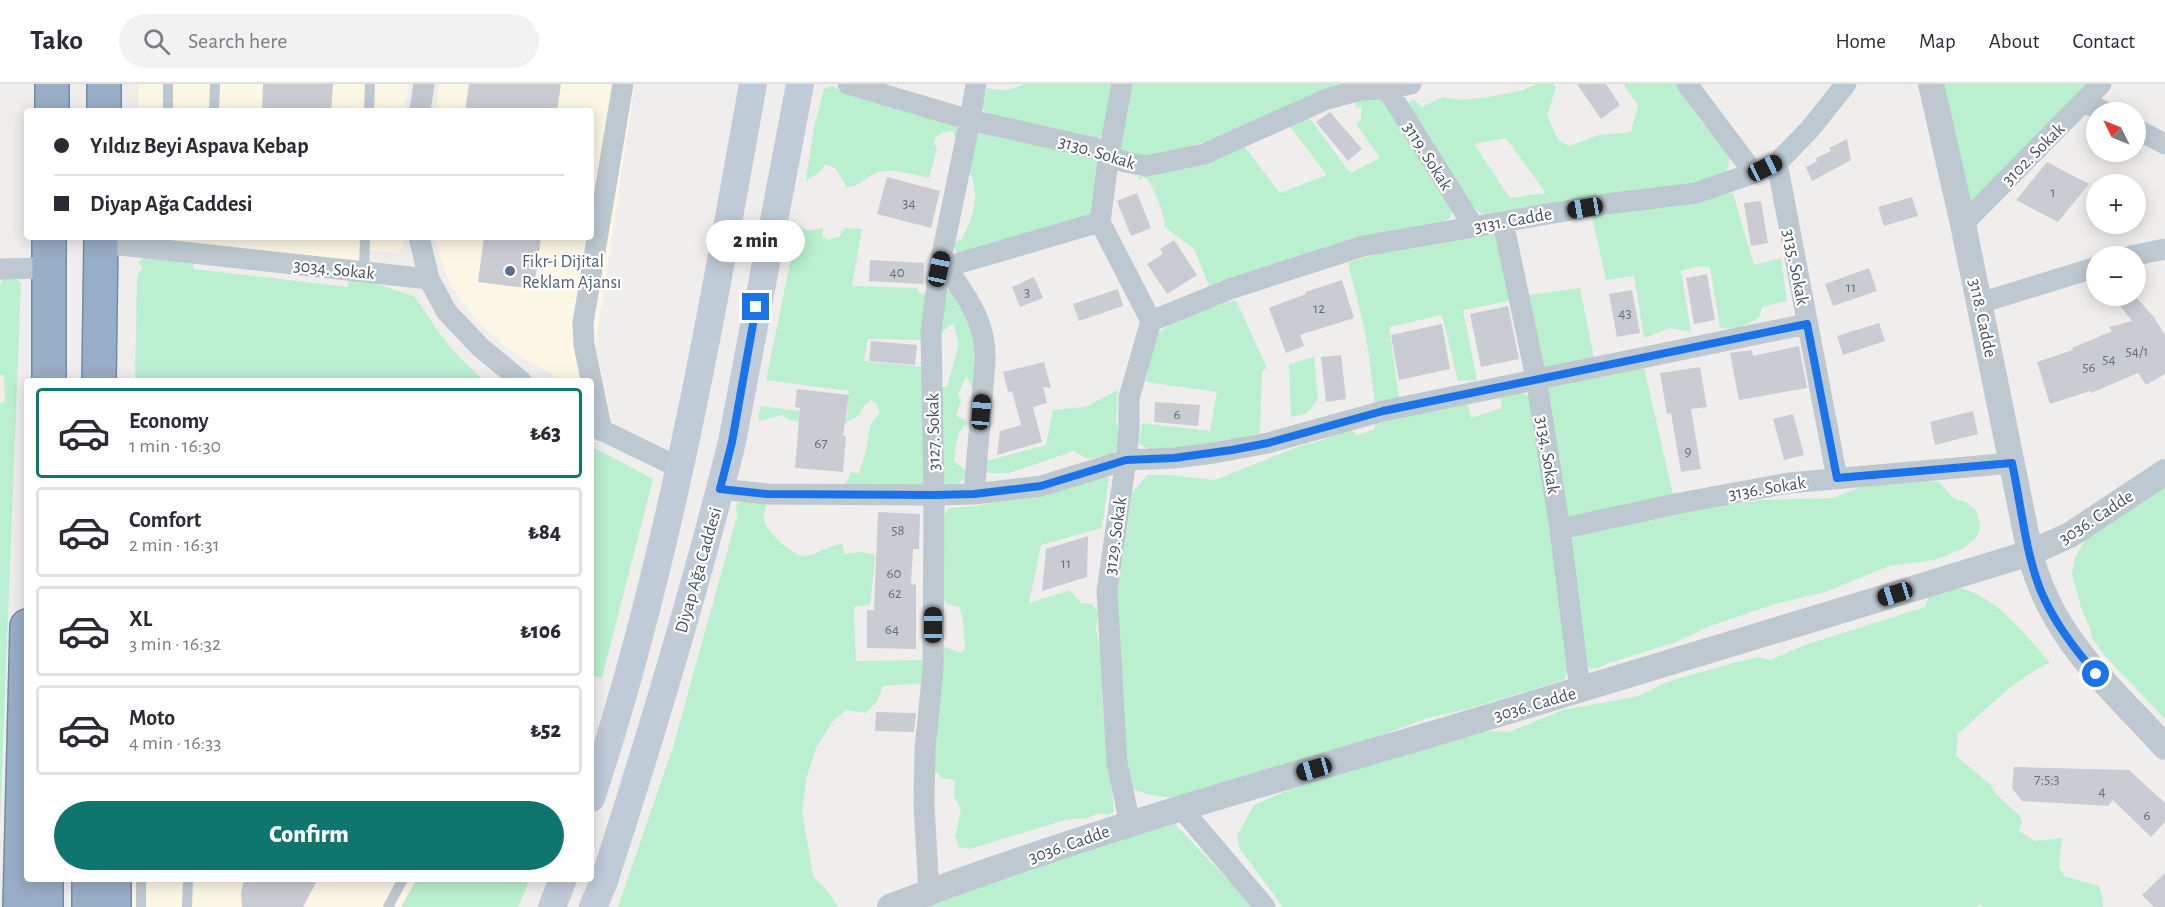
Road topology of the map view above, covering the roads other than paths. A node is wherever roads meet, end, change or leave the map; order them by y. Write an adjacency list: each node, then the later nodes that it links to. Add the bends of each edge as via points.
1 (52, 84): 20 (highway)
2 (104, 84): 21 (highway)
3 (168, 84): 22 (lane)
4 (214, 84): 23 (lane)
5 (370, 84): 24 (lane)
6 (424, 84): 25 (street)
7 (623, 84): 54 (street, via 585,308 583,330)
8 (753, 84): 60 (main road)
9 (800, 84): 63 (main road, Diyap Ağa Caddesi)
10 (848, 84): 26 (street, 3130. Sokak)
11 (976, 84): 26 (street, 3127. Sokak)
12 (1122, 84): 29 (street)
13 (1411, 84): 18 (street, 3130. Sokak)
14 (1687, 84): 31 (street)
15 (1846, 84): 30 (street, 3131. Cadde)
16 (1931, 84): 34 (street, 3118. Cadde)
17 (2101, 84): 19 (street, 3102. Sokak)
18 (1385, 87): 29 (street, 3130. Sokak, via 1327,99 1204,154 1146,166); 35 (street, 3119. Sokak)
19 (2084, 102): 34 (street, 3102. Sokak)
20 (52, 108)
21 (104, 108)
22 (168, 108)
23 (214, 108)
24 (369, 108)
25 (420, 108)
26 (970, 120): 29 (street, 3130. Sokak); 43 (street, 3127. Sokak)
27 (2146, 134): 28 (street)
28 (2165, 144)
29 (1108, 154): 32 (street)
30 (1777, 163): 31 (street, 3131. Cadde); 50 (street, 3135. Sokak)
31 (1754, 173): 33 (street, 3131. Cadde, via 1696,193)
32 (1100, 222): 43 (street); 49 (street)
33 (1503, 222): 35 (street, 3131. Cadde); 55 (street, 3134. Sokak)
34 (1964, 224): 48 (street, 3118. Cadde)
35 (1474, 227): 49 (street, 3131. Cadde, via 1364,246 1230,289)
36 (111, 240): 39 (street, 3034. Sokak); 52 (highway)
37 (365, 240): 46 (lane)
38 (420, 240): 47 (street)
39 (153, 242): 46 (street, 3034. Sokak)
40 (2165, 249): 42 (street)
41 (49, 253): 44 (street); 51 (highway)
42 (2146, 253)
43 (942, 268): 64 (street, via 975,310 985,341); 65 (street, 3127. Sokak, via 931,332)
44 (0, 269)
45 (2086, 270): 48 (street)
46 (364, 272): 47 (street, 3034. Sokak)
47 (429, 279): 53 (street, via 446,311)
48 (1980, 303): 59 (street, 3118. Cadde)
49 (1151, 321): 58 (street, 3129. Sokak, via 1129,398)
50 (1807, 324): 55 (street); 62 (street, 3135. Sokak)
51 (49, 378)
52 (99, 378)
53 (517, 378)
54 (590, 378)
55 (1536, 378): 58 (street, via 1383,411 1268,443 1174,458); 66 (street, 3134. Sokak)
56 (594, 408): 57 (street)
57 (597, 428): 60 (street)
58 (1126, 460): 64 (street, via 1041,486); 73 (street, 3129. Sokak, via 1107,591 1117,763)
59 (2012, 463): 62 (street, 3136. Sokak); 67 (street, 3118. Cadde)
60 (680, 468): 71 (main road, via 615,725)
61 (2165, 472): 67 (street, 3036. Cadde, via 2070,535)
62 (1837, 478): 66 (street, 3136. Sokak, via 1739,491)
63 (720, 489): 65 (street, via 767,494); 90 (main road, Diyap Ağa Caddesi, via 656,716)
64 (974, 494): 65 (street)
65 (934, 495): 81 (street, 3127. Sokak, via 933,669 924,772)
66 (1560, 529): 68 (street, 3134. Sokak)
67 (2030, 553): 68 (street, 3036. Cadde); 70 (street, 3118. Cadde, via 2045,599 2068,638 2096,674)
68 (1580, 690): 72 (street, 3036. Cadde)
69 (24, 746): 82 (highway)
70 (2165, 747)
71 (594, 789)
72 (1181, 808): 73 (street, 3036. Cadde); 92 (street)
73 (1130, 824): 81 (street, 3036. Cadde)
74 (46, 882): 83 (highway)
75 (89, 882): 84 (highway)
76 (114, 882): 85 (highway)
77 (141, 882): 86 (lane)
78 (188, 882): 87 (lane)
79 (401, 882): 88 (lane)
80 (562, 882): 89 (main road)
81 (929, 892): 91 (street, 3036. Cadde)
82 (20, 907)
83 (45, 907)
84 (89, 907)
85 (114, 907)
86 (141, 907)
87 (187, 907)
88 (388, 907)
89 (552, 907)
90 (593, 907)
91 (890, 907)
92 (1265, 907)

